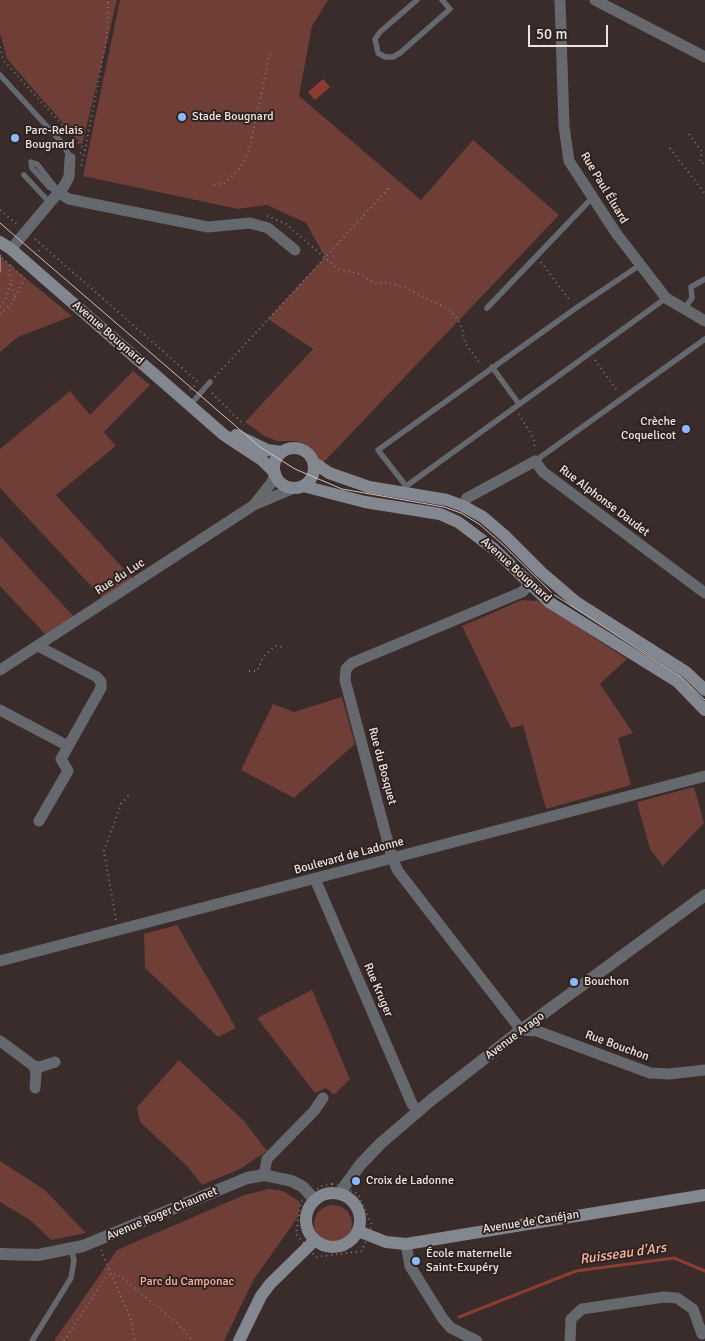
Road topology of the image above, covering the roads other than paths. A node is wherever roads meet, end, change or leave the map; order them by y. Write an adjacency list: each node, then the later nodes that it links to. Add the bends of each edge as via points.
1 (417, 0): 2 (lane, via 380,32 375,39 378,53 386,57 400,53 450,9)
2 (442, 0)
3 (560, 0): 11 (street, Rue Paul Éluard, via 564,126 569,162)
4 (595, 0): 5 (street)
5 (705, 57)
6 (0, 75): 7 (lane, via 64,145)
7 (70, 158): 10 (street, via 69,177)
8 (31, 162): 10 (lane, via 37,164)
9 (24, 175): 12 (lane)
10 (59, 193): 12 (street); 14 (street, via 93,204 208,227 250,223 268,228)
11 (593, 197): 15 (street, Rue Paul Éluard); 18 (lane)
12 (50, 203): 13 (street, via 27,230)
13 (5, 245): 24 (main road, Avenue Bougnard)
14 (295, 250)
15 (640, 265): 17 (street, Rue Paul Éluard); 22 (lane)
16 (705, 279): 19 (lane, via 691,287 692,298)
17 (666, 298): 19 (street, Rue Paul Éluard); 25 (lane)
18 (487, 308)
19 (685, 308): 20 (street, Rue Paul Éluard)
20 (705, 321)
21 (705, 339): 28 (lane)
22 (492, 367): 25 (lane); 32 (lane, via 378,450)
23 (208, 385): 24 (lane)
24 (191, 404): 26 (main road, Avenue Bougnard)
25 (519, 404): 32 (lane)
26 (216, 426): 27 (main road, Avenue Bougnard, via 267,450); 30 (main road, Avenue Bougnard, via 232,442 270,466)
27 (282, 452): 29 (main road, Avenue Bougnard, via 301,449); 30 (main road, via 275,463)
28 (534, 461): 34 (street, via 467,498); 36 (street, Rue Alphonse Daudet, via 543,472)
29 (313, 462): 31 (main road, via 312,477); 32 (main road, Avenue Bougnard, via 348,481)
30 (275, 473): 31 (main road, Avenue Bougnard, via 282,484); 33 (street, Rue du Luc)
31 (298, 487): 33 (street, Rue du Luc); 35 (main road, Avenue Bougnard, via 440,514 472,531)
32 (405, 490): 34 (main road, Avenue Bougnard)
33 (254, 505): 37 (street, Rue du Luc)
34 (463, 506): 39 (main road, Avenue Bougnard, via 504,535 576,602 686,672)
35 (530, 584): 41 (main road, Avenue Bougnard, via 568,614 678,682); 45 (street, Rue du Bosquet, via 522,592 352,663 346,669 345,680)
36 (705, 593)
37 (38, 646): 38 (street, Rue du Luc); 42 (street, via 101,682 101,688)
38 (0, 670)
39 (705, 690)
40 (0, 710): 42 (street)
41 (705, 710)
42 (68, 746): 44 (street, via 61,759 68,771)
43 (705, 776): 45 (street, Boulevard de Ladonne)
44 (39, 821)
45 (392, 858): 46 (street, Boulevard de Ladonne); 49 (street, Rue du Bosquet)
46 (315, 879): 48 (street, Boulevard de Ladonne); 56 (street, Rue Kruger)
47 (704, 899): 49 (street, Avenue Arago)
48 (2, 959)
49 (521, 1030): 53 (street, Rue Bouchon, via 537,1031 650,1073); 56 (street, Avenue Arago)
50 (0, 1041): 52 (street)
51 (55, 1062): 52 (street)
52 (34, 1066): 54 (street)
53 (705, 1070)
54 (36, 1088)
55 (323, 1098): 57 (street, via 267,1158)
56 (418, 1112): 58 (street, Avenue Arago, via 360,1165)
57 (264, 1175): 60 (street, Avenue Roger Chaumet, via 292,1181); 64 (street, Avenue Roger Chaumet, via 248,1178 98,1242)
58 (343, 1191): 60 (main road); 61 (main road, via 358,1209)
59 (705, 1194): 63 (main road, Avenue de Canéjan)
60 (312, 1197): 62 (main road, via 307,1216)
61 (362, 1233): 62 (main road, via 339,1247); 63 (main road, Avenue de Canéjan, via 386,1242)
62 (311, 1244): 68 (main road, via 261,1296)
63 (406, 1244): 69 (street, via 410,1266 443,1318 451,1328)
64 (71, 1249): 65 (street, Avenue Roger Chaumet, via 38,1255); 67 (lane, via 73,1273)
65 (0, 1254)
66 (702, 1334): 70 (street, via 693,1309 678,1298 664,1296 582,1309 572,1319)
67 (32, 1341)
68 (239, 1341)
69 (477, 1341)
70 (570, 1341)

